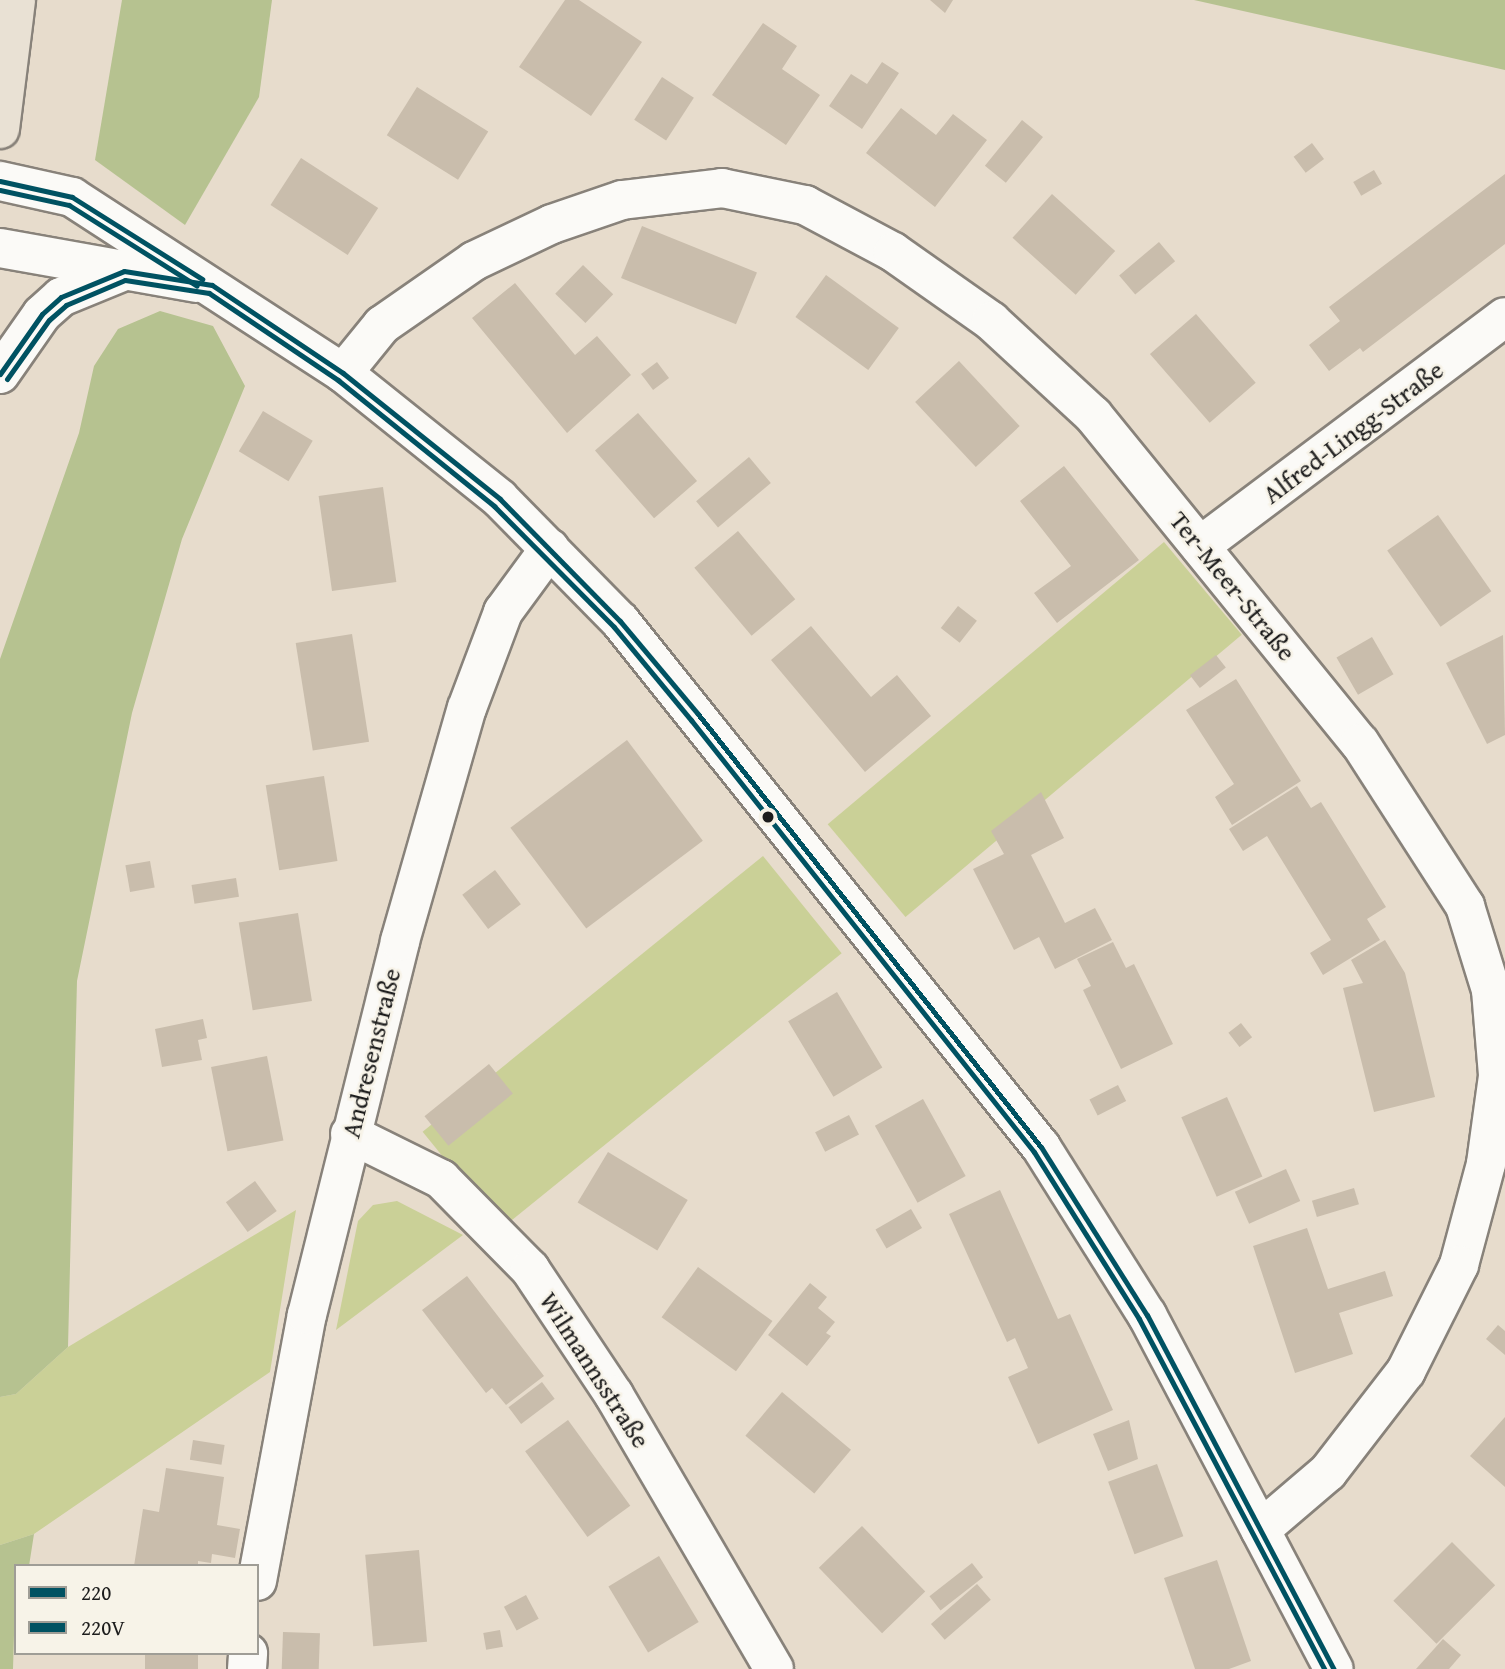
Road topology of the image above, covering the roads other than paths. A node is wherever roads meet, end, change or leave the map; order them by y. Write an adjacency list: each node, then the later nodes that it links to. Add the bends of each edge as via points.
1 (16, 0): 2 (main road)
2 (0, 129)
3 (0, 181): 6 (street, via 72,197)
4 (0, 248): 5 (street)
5 (124, 271): 6 (street); 9 (street, via 61,297 41,314)
6 (212, 285): 8 (street)
7 (1505, 317): 10 (street, Alfred-Lingg-Straße)
8 (343, 373): 10 (street, Ter-Meer-Straße, via 382,325 474,261 552,224 622,200 722,188 806,205 892,252 991,321 1093,415); 11 (street, via 445,452)
9 (0, 374)
10 (1200, 546): 13 (street, Ter-Meer-Straße, via 1360,743 1465,906 1491,990 1498,1076 1486,1164 1459,1265 1406,1371 1328,1472)
11 (550, 548): 12 (street, Andresenstraße, via 503,612 467,708); 13 (street, via 698,714 1041,1147 1147,1315)
12 (350, 1134): 14 (street, Andresenstraße, via 307,1315); 15 (street, Wilmannsstraße, via 440,1180 530,1269 614,1395)
13 (1260, 1530): 16 (street)
14 (259, 1570)
15 (774, 1669)
16 (1334, 1669)

